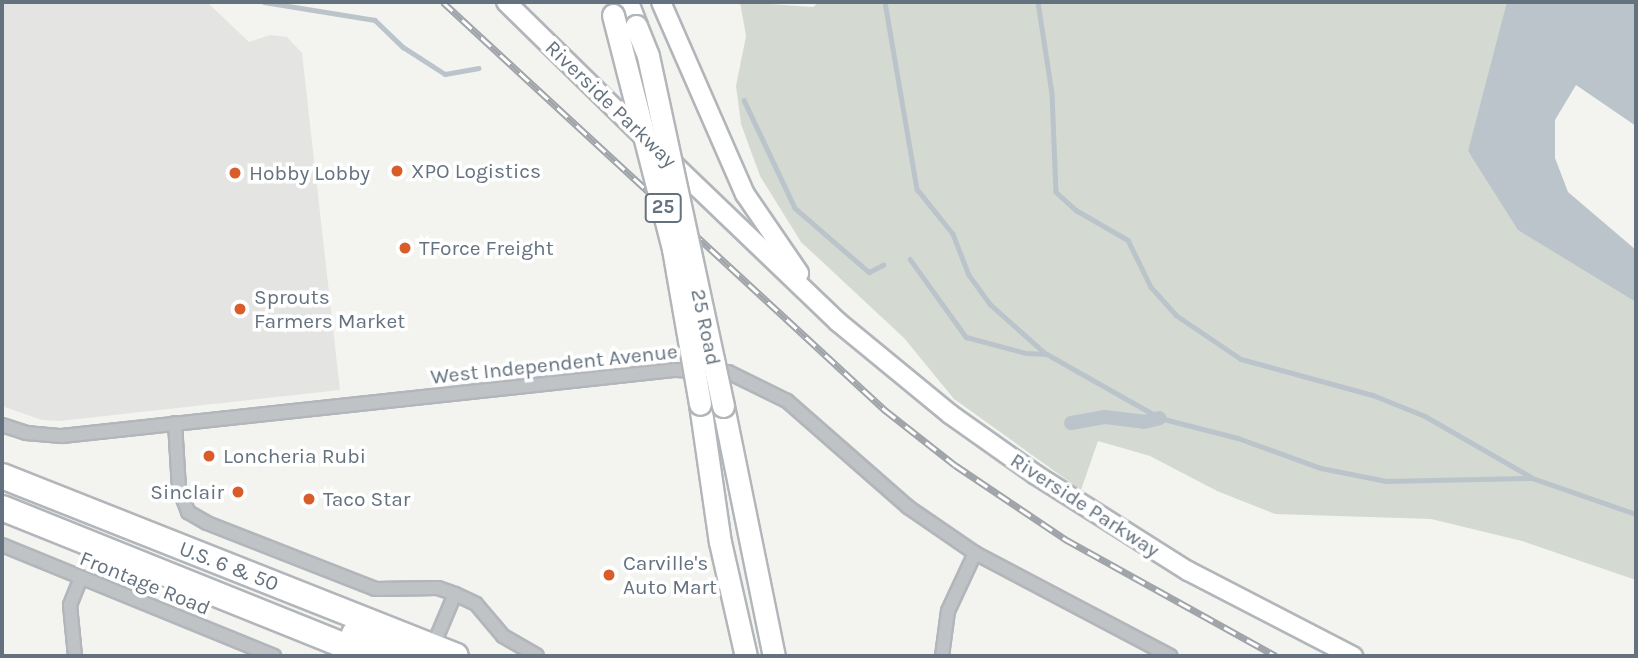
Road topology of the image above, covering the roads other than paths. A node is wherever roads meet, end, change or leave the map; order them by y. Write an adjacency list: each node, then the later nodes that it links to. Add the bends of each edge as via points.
1 (506, 2): 4 (main road, Riverside Parkway)
2 (661, 2): 4 (main road, Riverside Parkway, via 745,194 792,265)
3 (615, 6): 20 (main road, 25 Road / 25, bridge, via 673,249 720,542); 21 (main road, 25 Road / 25, bridge, via 636,26 648,56)
4 (838, 322): 24 (main road, Riverside Parkway, via 950,414 1115,526 1243,601)
5 (175, 423): 6 (street, West Independent Avenue, via 43,436); 10 (street, West Independent Avenue, via 675,370 728,372 787,401 893,495); 13 (street, via 179,488 188,512 349,579 396,592 438,588)
6 (2, 425)
7 (2, 476): 14 (highway, U.S. 6 & 50)
8 (2, 508): 11 (highway, U.S. 6 & 50)
9 (2, 545): 12 (street, Frontage Road)
10 (975, 553): 22 (street, via 947,611); 23 (street, West Independent Avenue)
11 (171, 575): 14 (highway, via 269,598 389,649 417,652); 17 (highway, U.S. 6 & 50)
12 (81, 578): 15 (street, via 70,605); 16 (street, Frontage Road)
13 (455, 594): 14 (street); 19 (street, via 476,604 503,636)
14 (433, 646): 18 (highway, U.S. 6 & 50)
15 (75, 656)
16 (274, 656)
17 (370, 656)
18 (456, 656)
19 (537, 656)
20 (746, 656)
21 (774, 656)
22 (942, 656)
23 (1170, 656)
24 (1353, 656)

